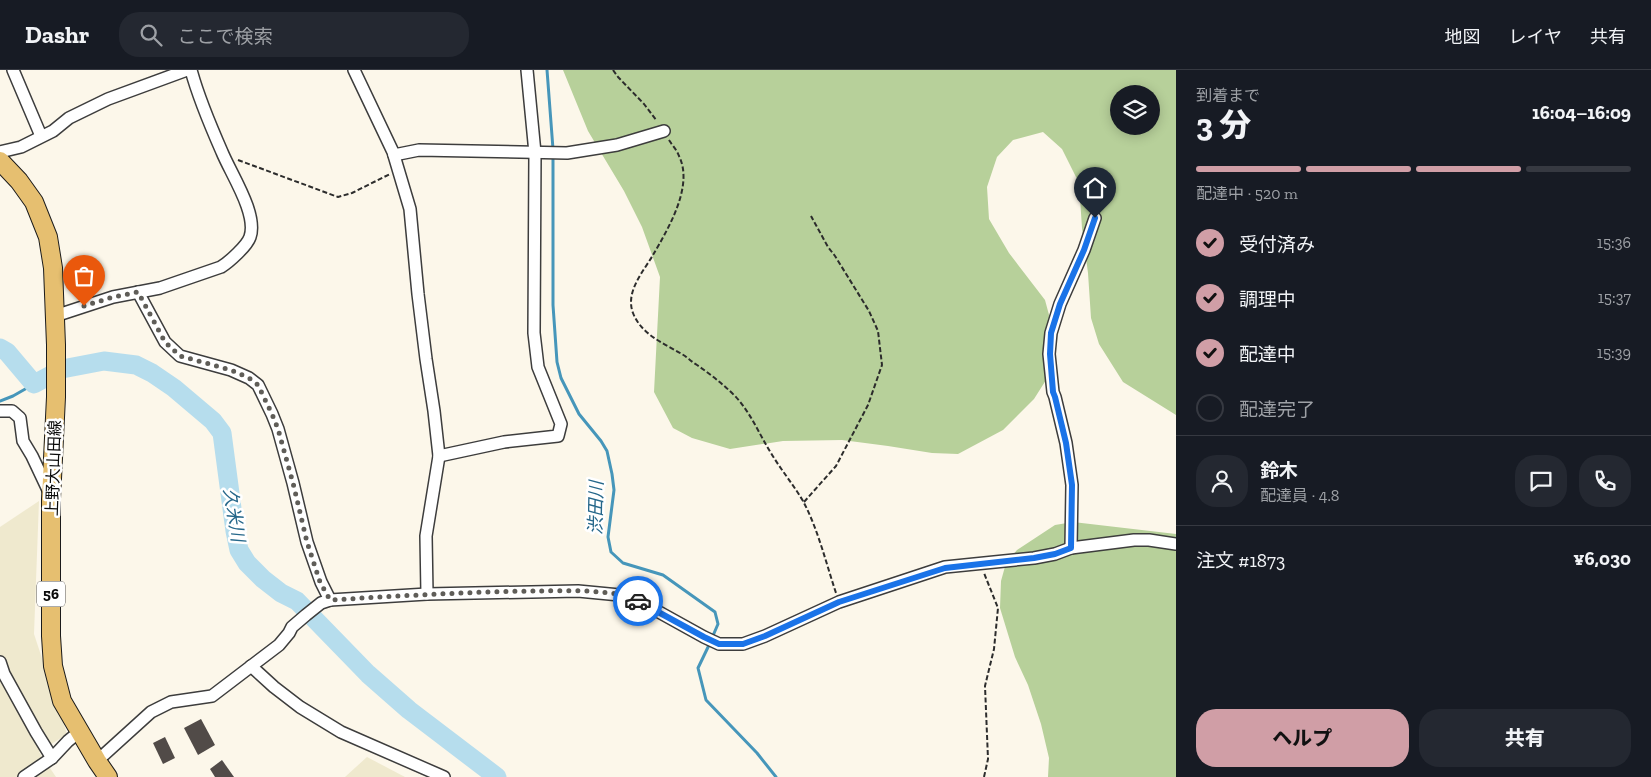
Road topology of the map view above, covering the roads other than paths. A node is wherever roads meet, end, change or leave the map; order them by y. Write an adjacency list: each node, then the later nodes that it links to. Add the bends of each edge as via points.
1 (13, 70): 7 (street)
2 (187, 70): 7 (street, via 108,99)
3 (191, 70): 13 (street, via 222,154 251,218 250,239 221,267 160,288)
4 (354, 70): 10 (street)
5 (527, 70): 9 (street)
6 (664, 131): 9 (street, via 617,145 567,153)
7 (41, 136): 8 (street, via 22,147)
8 (0, 152)
9 (538, 153): 10 (street, via 420,150); 16 (street, via 534,334 538,367 561,424 558,436 504,442)
10 (394, 156): 16 (street, via 410,209)
11 (0, 161): 14 (main road, 上野大山田線 / 56, via 34,202 48,237)
12 (1095, 218): 19 (street, via 1051,333 1053,392 1066,443 1072,485)
13 (138, 292): 14 (street); 21 (street, via 165,342 180,356 231,370 258,385 278,429)
14 (55, 316): 17 (main road, 上野大山田線 / 56, via 56,397)
15 (0, 411): 17 (street, via 12,411 20,418 22,441)
16 (439, 456): 20 (street, via 426,536)
17 (51, 499): 24 (main road, 上野大山田線 / 56, via 53,666 62,700)
18 (1176, 544): 19 (street, via 1134,540)
19 (1071, 548): 20 (street, via 1034,558 945,568 839,602 743,644 719,644 630,596 578,591)
20 (427, 594): 21 (street)
21 (326, 602): 23 (street, via 292,627 279,645)
22 (0, 662): 25 (street)
23 (252, 666): 26 (street, via 212,696 171,702 151,712); 29 (street, via 274,687 341,732)
24 (79, 732): 25 (street); 26 (main road, 上野大山田線 / 56)
25 (52, 758): 27 (street)
26 (97, 761): 28 (main road, 上野大山田線 / 56)
27 (24, 777)
28 (108, 777)
29 (444, 777)

